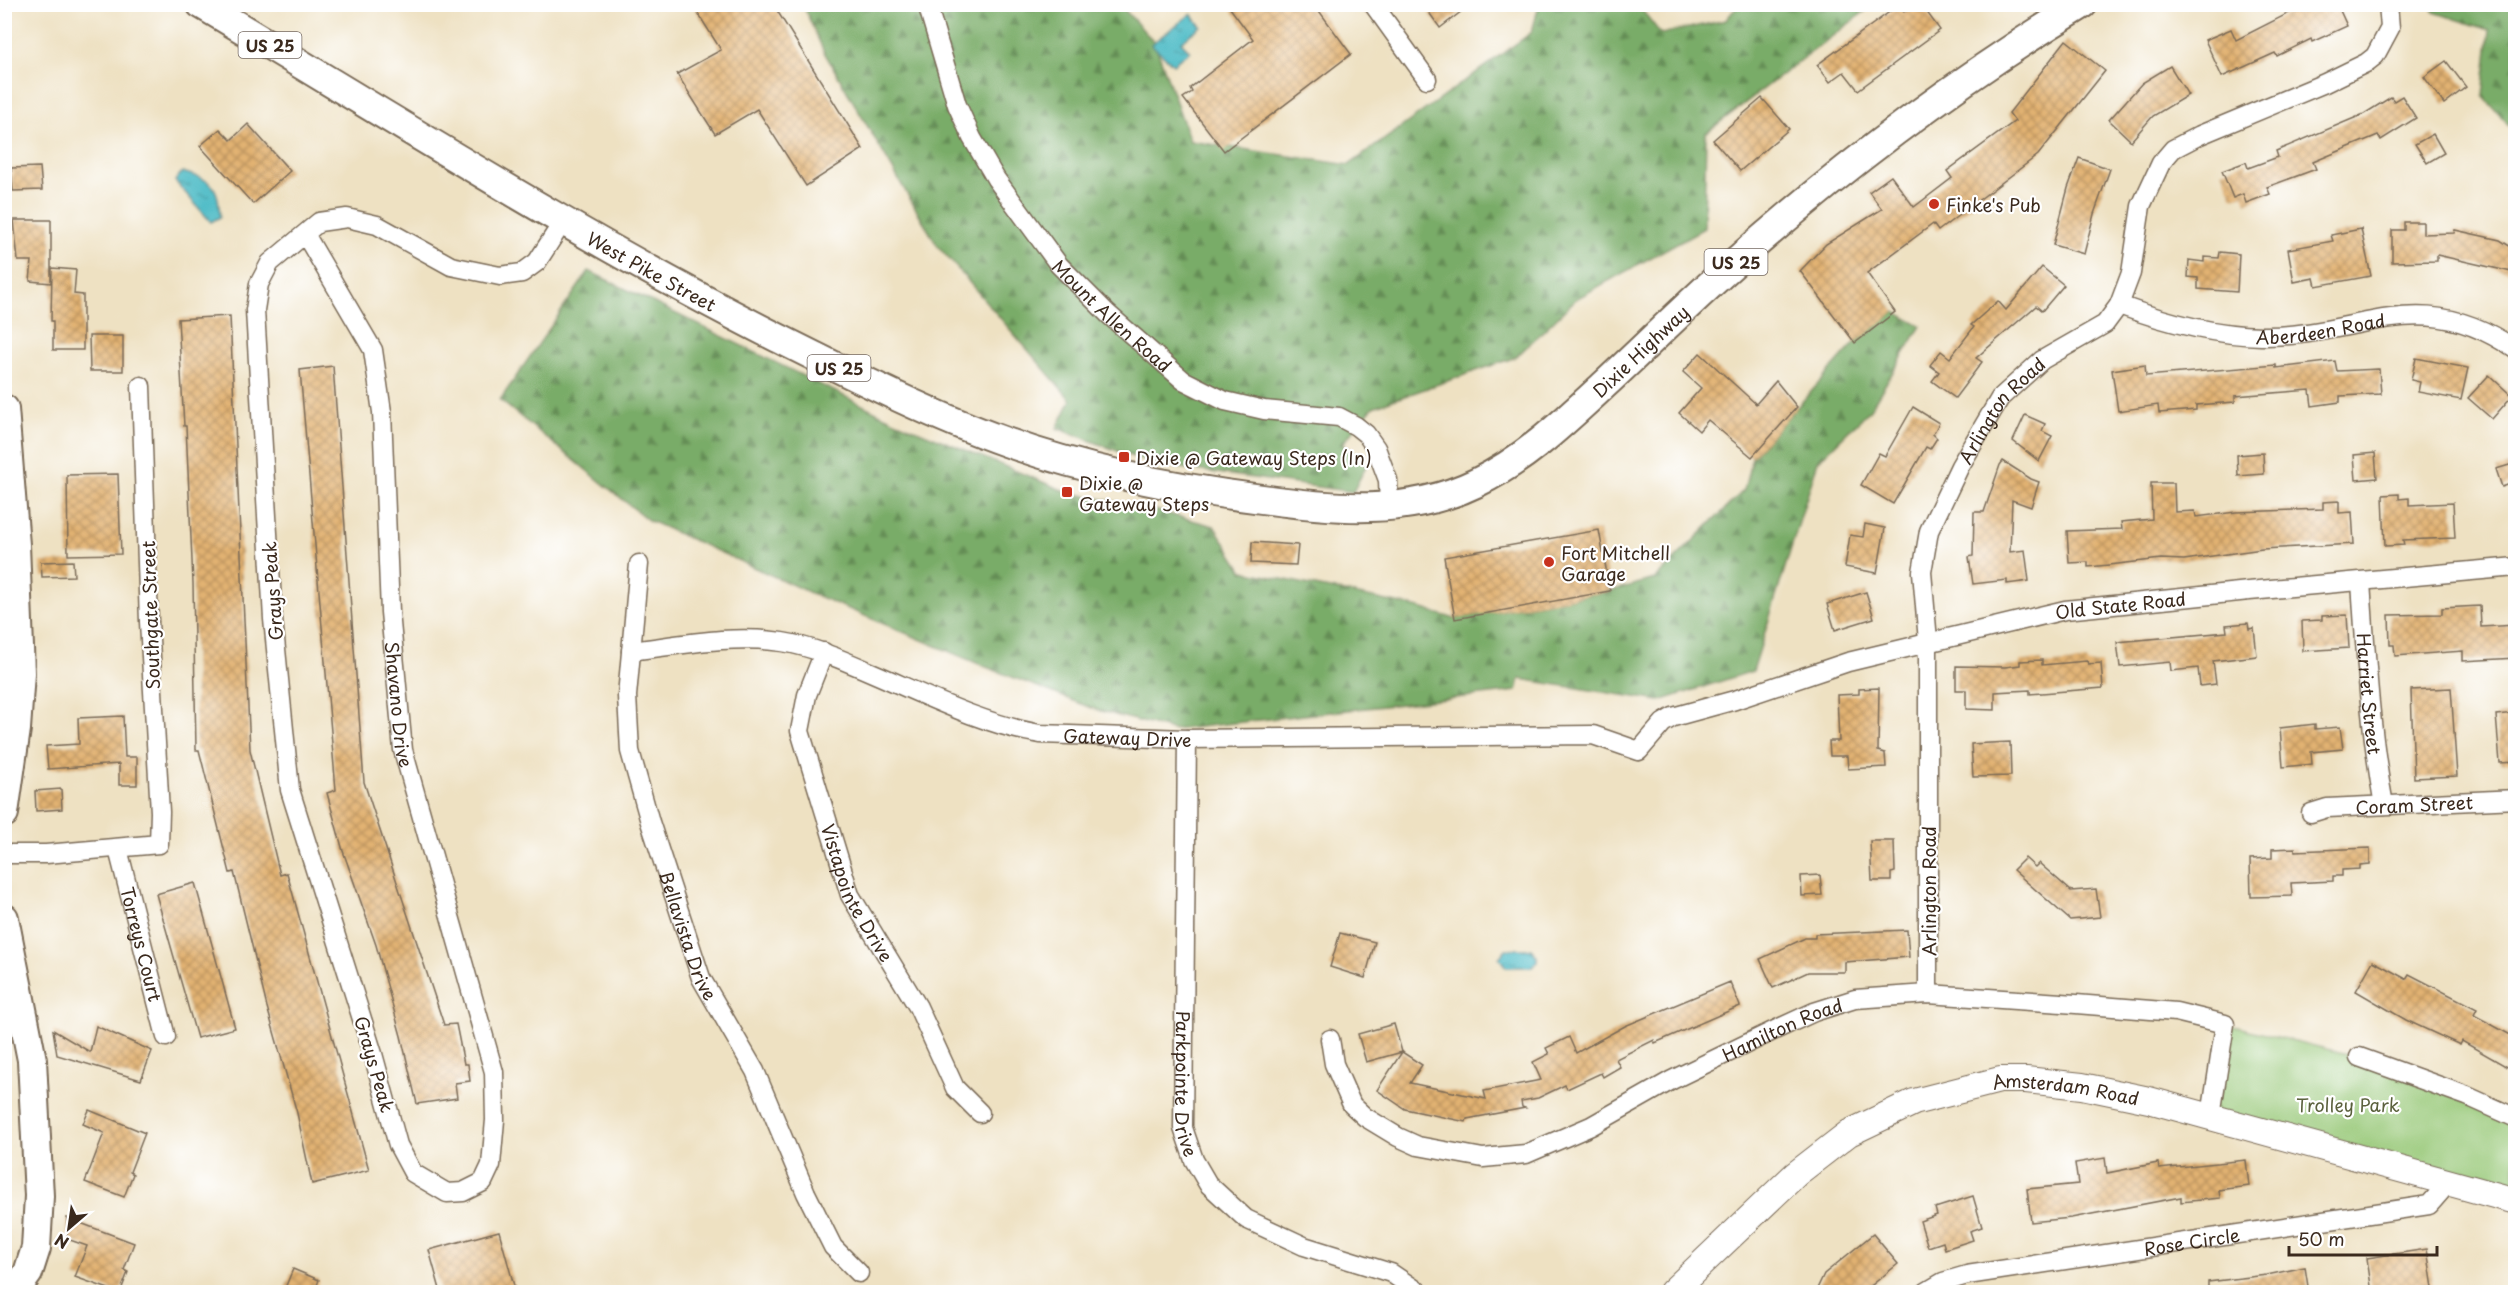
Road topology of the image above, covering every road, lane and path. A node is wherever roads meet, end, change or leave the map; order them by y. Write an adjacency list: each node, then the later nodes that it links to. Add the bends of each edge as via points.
1 (201, 4): 7 (main road, West Pike Street / US 25)
2 (927, 4): 14 (street, Mount Allen Road, via 957,105 972,138 996,179 1059,265 1183,380 1224,401 1264,410 1339,417 1356,426 1376,448 1388,480)
3 (1373, 4): 6 (street)
4 (2083, 4): 14 (main road, Dixie Highway / US 25, via 1982,69 1821,189 1730,266 1553,432 1519,458 1460,490)
5 (2388, 4): 9 (street, Arlington Road, via 2390,28 2375,56 2366,63 2173,149 2161,163 2141,206 2131,273)
6 (1427, 79)
7 (564, 220): 8 (street, Grays Peak, via 537,262 522,273 500,276 451,266 377,225 347,218 319,222); 13 (main road, West Pike Street / US 25, via 684,290 946,417 1006,442)
8 (305, 234): 37 (street, Shavano Drive, via 373,350 382,412 390,612 403,750 494,1072 491,1165); 37 (street, Grays Peak, via 270,262 259,284 255,310 273,619 290,789 398,1145 413,1173 447,1193 463,1192)
9 (2119, 305): 10 (street, Aberdeen Road, via 2210,331 2261,336 2401,315 2427,316 2451,319 2488,333); 18 (street, Arlington Road, via 2105,324 2042,360 2000,398 1960,466 1924,550)
10 (2516, 350)
11 (141, 386): 27 (street, Southgate Street, via 159,844)
12 (4, 409): 25 (main road, via 20,673)
13 (1130, 477): 14 (main road, Dixie Highway / US 25, via 1326,508)
14 (1389, 507)
15 (639, 564): 19 (street, Bellavista Drive)
16 (2516, 567): 17 (street, Old State Road)
17 (2361, 582): 18 (street, Old State Road, via 2065,610); 24 (street, Harriet Street, via 2371,711)
18 (1928, 641): 22 (street, Old State Road, via 1673,717); 30 (street, Arlington Road)
19 (631, 651): 20 (street, Gateway Drive, via 744,640 781,641); 40 (street, Bellavista Drive, via 627,696 630,751 701,978 755,1071 833,1247)
20 (824, 652): 21 (street, Gateway Drive, via 1017,730 1068,736); 34 (street, Vistapointe Drive, via 807,695 800,731 850,895 918,1007 955,1088)
21 (1187, 739): 22 (street, Gateway Drive, via 1593,735); 42 (street, Parkpointe Drive, via 1183,1128 1194,1160 1208,1184 1246,1220 1304,1246 1391,1273)
22 (1639, 751)
23 (2516, 799): 24 (street, Coram Street)
24 (2384, 805): 26 (street, Coram Street, via 2327,808)
25 (4, 813)
26 (2311, 813)
27 (118, 849): 28 (street); 31 (street, Torreys Court)
28 (4, 854)
29 (5, 923): 41 (main road, via 32,1060 39,1196 36,1248)
30 (1928, 994): 32 (street, Hamilton Road, via 1855,999 1814,1012 1672,1080 1591,1126 1526,1154 1504,1158 1418,1146 1365,1117 1352,1105 1334,1064); 35 (street, Hamilton Road, via 2176,1012 2225,1024)
31 (166, 1037)
32 (1330, 1039)
33 (2359, 1057): 36 (street)
34 (980, 1113)
35 (2211, 1116): 38 (street, Amsterdam Road); 43 (street, Amsterdam Road, via 2082,1086 2026,1080 2000,1080 1914,1102 1849,1133 1796,1174)
36 (2516, 1118)
37 (483, 1182)
38 (2449, 1182): 39 (street, Amsterdam Road); 44 (street, Rose Circle, via 2429,1205 1967,1275 1943,1282)
39 (2516, 1201)
40 (859, 1273)
41 (23, 1291)
42 (1419, 1293)
43 (1672, 1293)
44 (1926, 1293)

